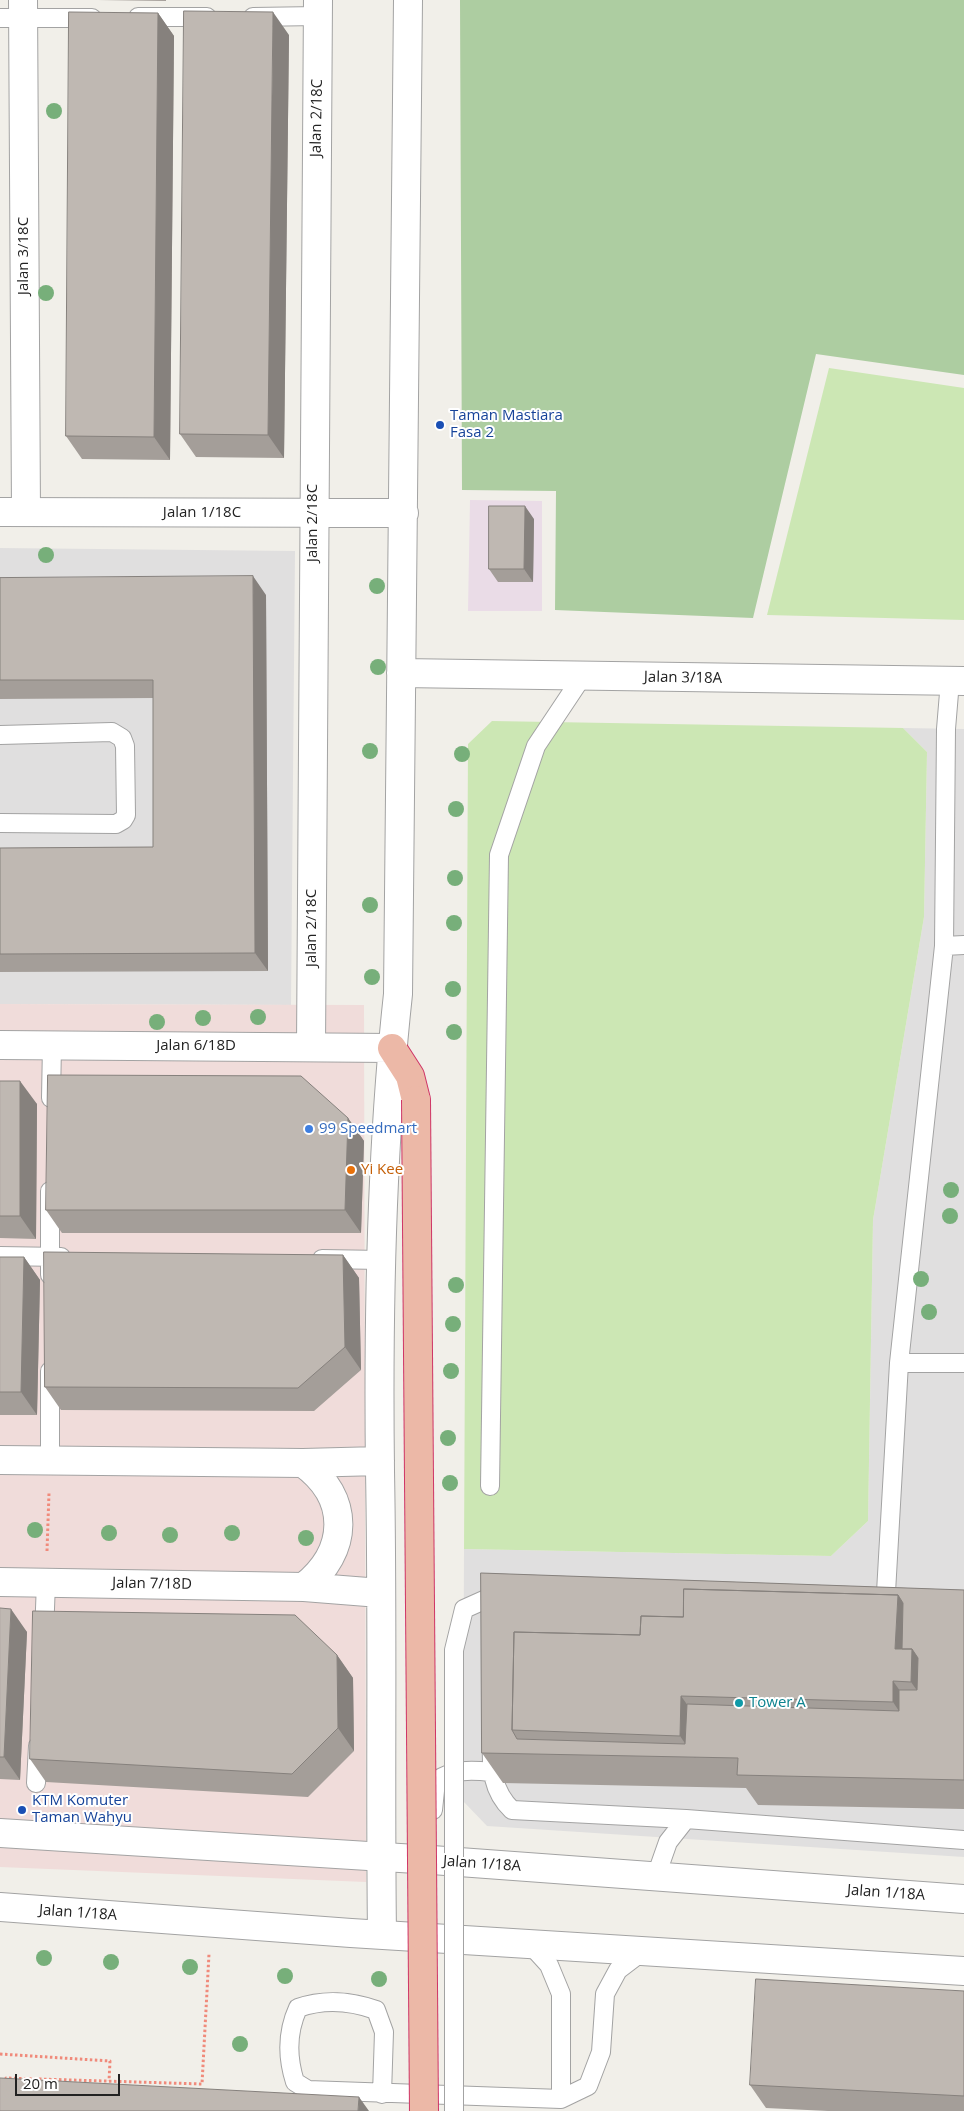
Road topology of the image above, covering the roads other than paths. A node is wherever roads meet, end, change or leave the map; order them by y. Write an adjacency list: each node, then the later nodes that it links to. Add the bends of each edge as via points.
1 (408, 0): 8 (street)
2 (318, 8): 5 (lane); 7 (street, Jalan 2/18C)
3 (15, 12): 4 (lane, via 116,18); 6 (street, Jalan 3/18C)
4 (219, 17)
5 (239, 17)
6 (13, 512): 7 (street, Jalan 1/18C)
7 (313, 513): 8 (street, Jalan 1/18C); 18 (street, Jalan 2/18C)
8 (404, 513): 9 (street)
9 (401, 673): 10 (street, Jalan 3/18A); 19 (street, via 398,994)
10 (582, 677): 11 (street, Jalan 3/18A); 35 (lane, via 536,746 499,855)
11 (957, 681): 15 (lane, via 946,729)
12 (0, 735): 13 (lane, via 112,732 122,738 125,746 126,815 116,824)
13 (0, 823)
14 (964, 945): 15 (lane)
15 (944, 946): 29 (lane)
16 (0, 1045): 17 (street, Jalan 6/18D)
17 (52, 1045): 18 (street, Jalan 6/18D); 20 (lane)
18 (311, 1047): 19 (street, Jalan 6/18D)
19 (392, 1048): 26 (street); 61 (highway, bridge, via 410,1076 416,1100)
20 (51, 1112)
21 (50, 1170): 23 (lane)
22 (0, 1256): 23 (lane)
23 (50, 1256): 24 (lane); 27 (lane)
24 (79, 1257)
25 (304, 1259): 26 (lane)
26 (382, 1260): 33 (street)
27 (50, 1295)
28 (50, 1354): 32 (lane)
29 (898, 1363): 30 (lane); 41 (lane)
30 (964, 1364)
31 (0, 1460): 32 (street)
32 (50, 1461): 34 (street)
33 (380, 1461): 34 (street); 40 (street)
34 (303, 1463): 38 (street, via 316,1473 334,1500 338,1517 335,1550 328,1564)
35 (490, 1486)
36 (0, 1582): 37 (street, Jalan 7/18D)
37 (46, 1582): 38 (street, Jalan 7/18D); 42 (lane)
38 (304, 1587): 40 (street, Jalan 7/18D)
39 (516, 1591): 62 (lane, bridge, via 506,1591 464,1609 454,1650)
40 (380, 1593): 50 (street)
41 (885, 1611): 41 (lane, via 869,1598 903,1599)
42 (43, 1649)
43 (492, 1723): 45 (lane)
44 (39, 1726): 46 (lane)
45 (491, 1772): 47 (lane, via 502,1801 512,1810); 51 (lane, via 446,1773 436,1781)
46 (36, 1783)
47 (686, 1819): 49 (lane); 52 (lane, via 668,1842)
48 (0, 1833): 50 (street, Jalan 1/18A)
49 (964, 1840)
50 (381, 1857): 51 (street, Jalan 1/18A); 55 (street)
51 (432, 1860): 52 (street, Jalan 1/18A)
52 (656, 1876): 53 (street, Jalan 1/18A)
53 (964, 1899)
54 (0, 1907): 55 (street, Jalan 1/18A)
55 (382, 1934): 56 (street, Jalan 1/18A)
56 (529, 1943): 57 (street, Jalan 1/18A); 60 (lane, via 549,1965 561,1994)
57 (643, 1950): 58 (street, Jalan 1/18A); 60 (lane, via 618,1970 605,1994 601,2052 588,2086)
58 (964, 1970)
59 (382, 2094): 59 (lane, via 308,2090 295,2082 289,2064 290,2025 298,2008 313,2003 357,2003 376,2010 384,2032); 60 (lane)
60 (561, 2099)
61 (424, 2111)
62 (454, 2111)

